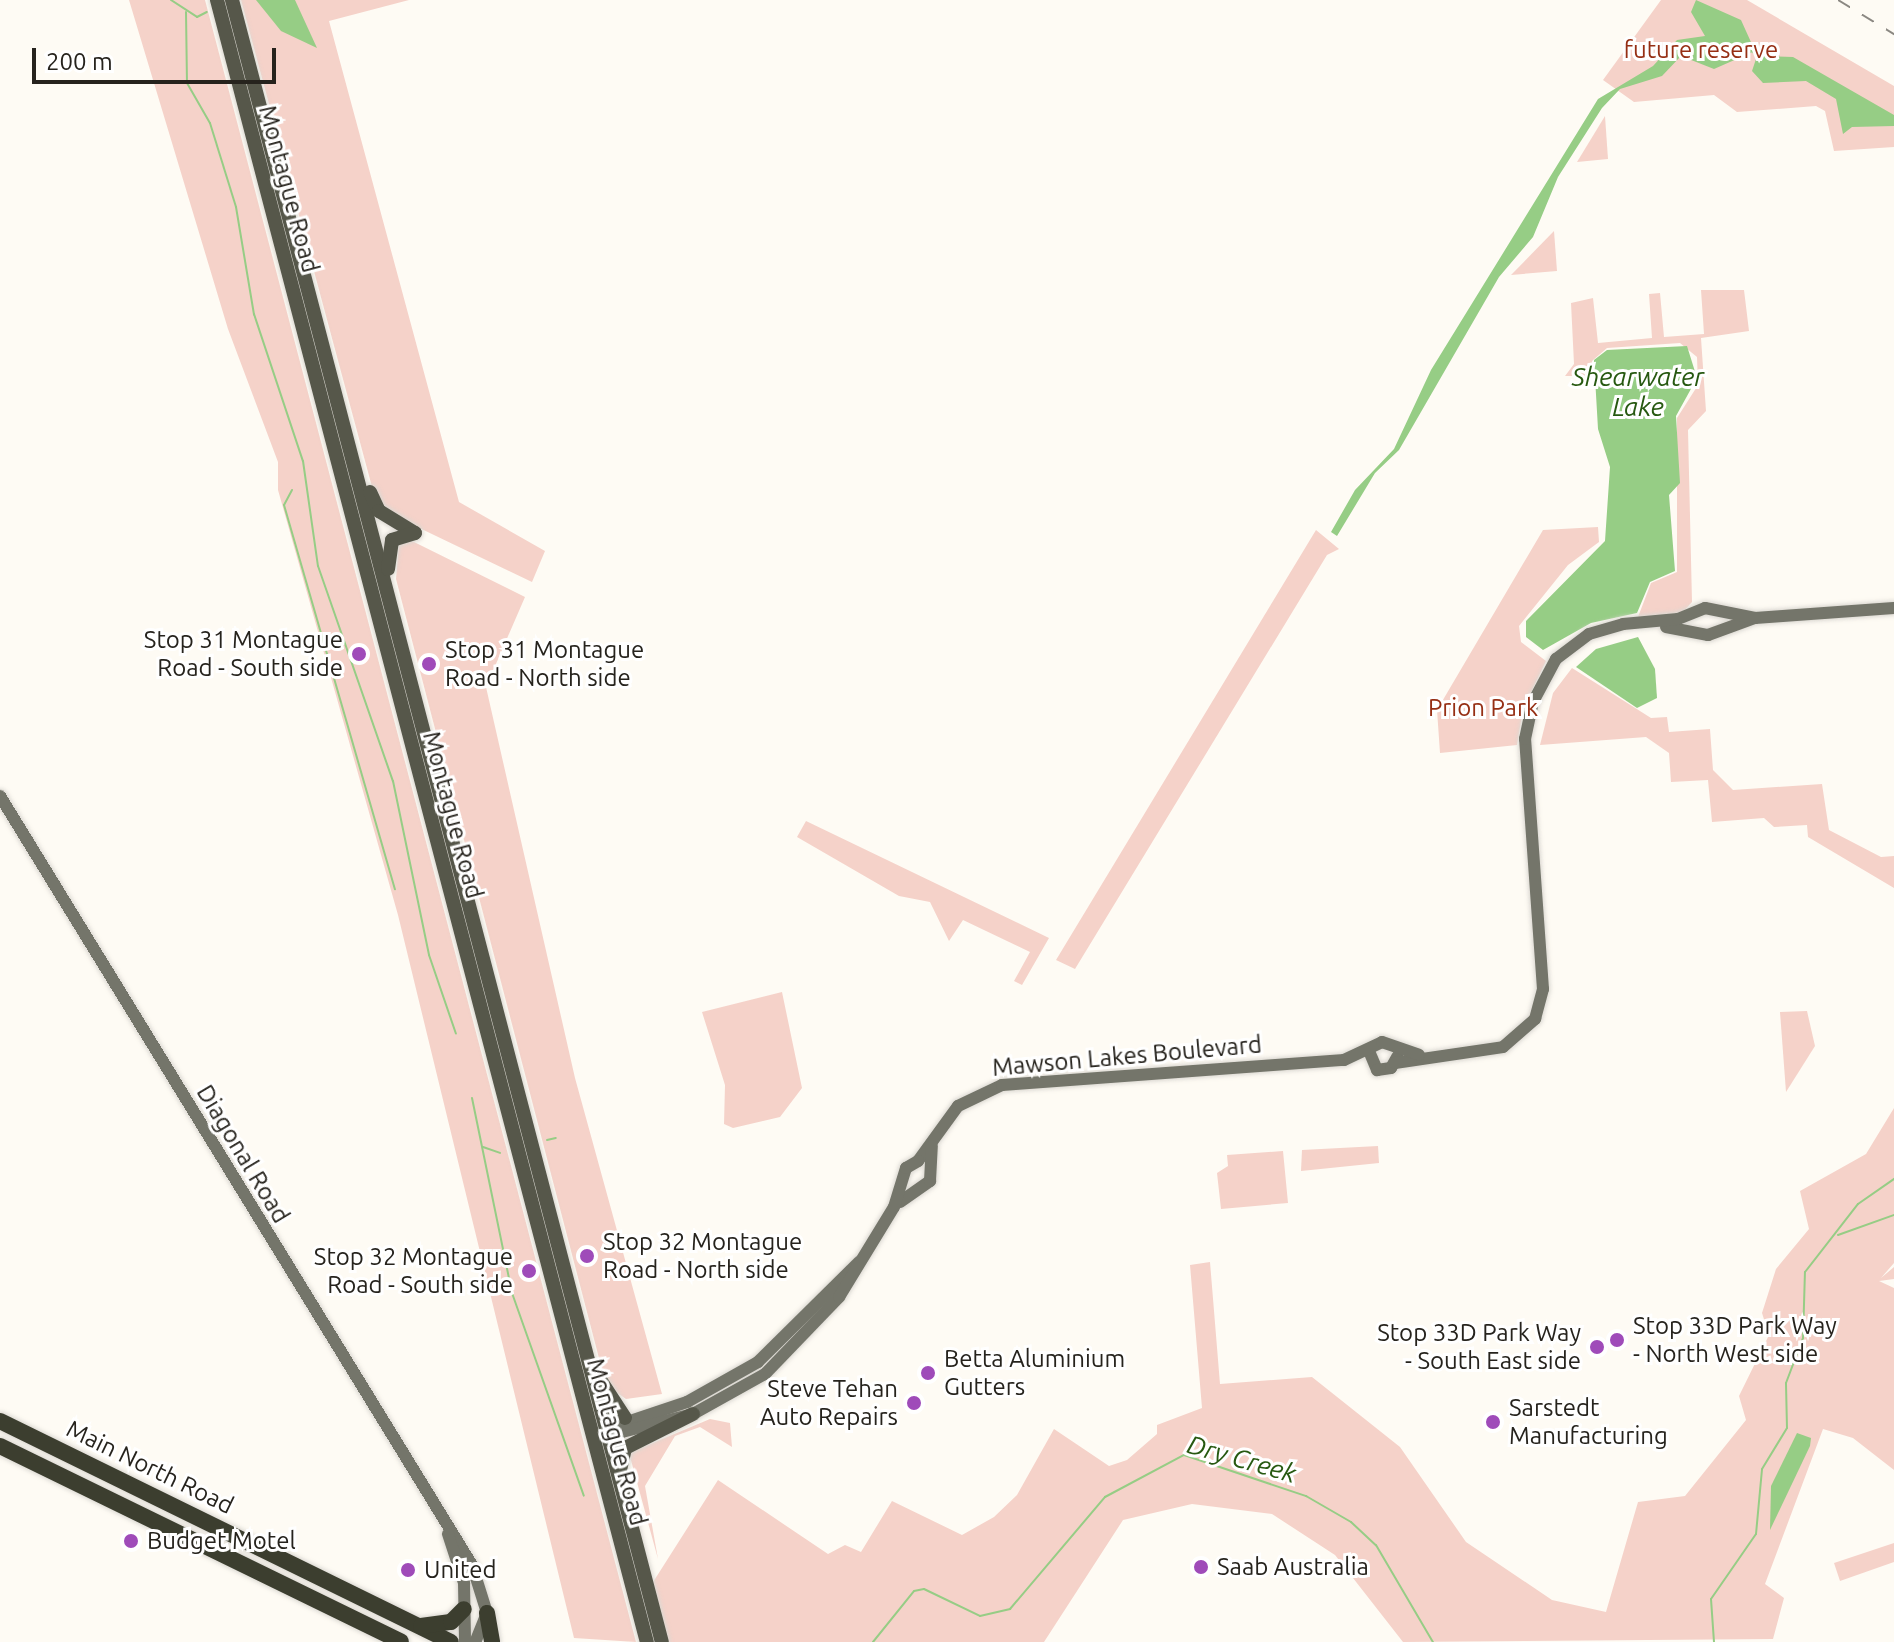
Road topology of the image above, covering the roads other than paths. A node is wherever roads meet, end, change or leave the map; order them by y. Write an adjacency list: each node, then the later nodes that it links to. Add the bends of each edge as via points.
1 (219, 0): 19 (main road, Montague Road)
2 (232, 0): 3 (main road, Montague Road)
3 (345, 431): 4 (main road, Montague Road); 4 (main road, via 376,509 415,533 389,543)
4 (391, 604): 18 (main road, Montague Road)
5 (1894, 608): 7 (street)
6 (1696, 613): 7 (street); 8 (street); 9 (street, via 1604,629 1575,644 1539,688)
7 (1718, 620): 8 (street, via 1708,635)
8 (1697, 631): 9 (street, via 1627,631 1579,650 1545,689)
9 (1526, 754): 11 (street, via 1541,1006 1528,1030 1503,1047)
10 (0, 796): 27 (street, Diagonal Road)
11 (1395, 1056): 12 (street, via 1383,1071); 12 (street, via 1382,1042)
12 (1370, 1058): 13 (street, Mawson Lakes Boulevard, via 1002,1085 958,1106 934,1139)
13 (924, 1164): 14 (street, via 906,1168); 15 (street, via 930,1181)
14 (905, 1180): 15 (street); 16 (street)
15 (918, 1188): 16 (street)
16 (894, 1207): 17 (street)
17 (859, 1262): 20 (street, via 816,1327 775,1366); 21 (street, via 822,1307 758,1362 687,1402)
18 (581, 1333): 21 (main road, via 607,1397); 23 (main road, Montague Road)
19 (581, 1394): 23 (main road); 25 (main road, Montague Road)
20 (693, 1414): 23 (street, via 622,1432); 26 (main road, via 625,1448)
21 (625, 1418): 23 (street)
22 (0, 1421): 28 (highway, Main North Road)
23 (606, 1429): 25 (main road); 26 (main road, Montague Road)
24 (0, 1446): 29 (highway, Main North Road)
25 (597, 1451): 38 (main road, Montague Road)
26 (620, 1484): 39 (main road, Montague Road)
27 (448, 1534): 30 (street, Diagonal Road); 31 (street, Diagonal Road, via 472,1565)
28 (305, 1569): 29 (highway); 32 (highway, Main North Road)
29 (295, 1590): 33 (highway, Main North Road)
30 (464, 1609): 32 (highway, via 451,1622); 35 (street, Diagonal Road)
31 (487, 1613): 36 (street); 37 (highway)
32 (419, 1626): 34 (highway, Main North Road)
33 (401, 1642)
34 (451, 1642)
35 (465, 1642)
36 (475, 1642)
37 (492, 1642)
38 (647, 1642)
39 (662, 1642)

